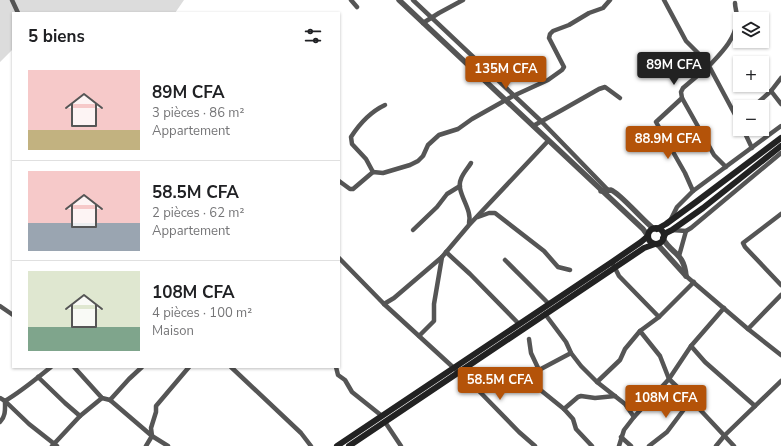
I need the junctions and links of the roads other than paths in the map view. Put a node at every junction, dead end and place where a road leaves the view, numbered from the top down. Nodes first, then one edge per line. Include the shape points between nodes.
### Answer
1 (12, 0) edge
2 (351, 0) edge
3 (399, 0) edge
4 (413, 0) edge
5 (463, 0) edge
6 (610, 0) edge
7 (664, 0) edge
8 (735, 2) dead end
9 (357, 7) dead end
10 (18, 12) edge
11 (432, 17) junction
12 (423, 23) junction
13 (709, 66) junction
14 (781, 78) edge
15 (771, 91) junction
16 (513, 96) junction
17 (620, 98) dead end
18 (682, 98) junction
19 (761, 100) edge
20 (505, 101) junction
21 (781, 104) edge
22 (385, 105) dead end
23 (733, 110) edge
24 (541, 121) junction
25 (533, 126) junction
26 (781, 126) edge
27 (746, 136) edge
28 (781, 138) edge
29 (548, 141) junction
30 (781, 146) edge
31 (752, 148) junction
32 (781, 153) edge
33 (471, 162) dead end
34 (726, 167) junction
35 (373, 172) junction
36 (340, 182) edge
37 (460, 186) junction
38 (608, 190) junction
39 (601, 191) junction
40 (693, 191) junction
41 (696, 202) junction
42 (703, 208) junction
43 (781, 214) edge
44 (476, 218) junction
45 (670, 222) junction
46 (469, 225) junction
47 (656, 229) junction
48 (413, 230) dead end
49 (672, 230) junction
50 (686, 231) junction
51 (648, 236) junction
52 (663, 239) junction
53 (655, 244) junction
54 (446, 252) junction
55 (679, 256) junction
56 (442, 257) junction
57 (340, 259) edge
58 (505, 260) dead end
59 (613, 265) junction
60 (570, 270) dead end
61 (686, 276) junction
62 (694, 282) junction
63 (781, 285) edge
64 (781, 295) edge
65 (384, 304) junction
66 (549, 304) junction
67 (0, 306) edge
68 (724, 308) junction
69 (12, 314) edge
70 (545, 314) junction
71 (659, 317) junction
72 (519, 324) junction
73 (748, 329) junction
74 (640, 332) junction
75 (419, 336) junction
76 (529, 339) dead end
77 (691, 346) junction
78 (571, 352) junction
79 (781, 354) edge
80 (50, 368) edge
81 (75, 368) edge
82 (141, 368) edge
83 (188, 368) edge
84 (232, 368) edge
85 (336, 368) edge
86 (456, 370) junction
87 (539, 370) junction
88 (38, 376) junction
89 (669, 379) junction
90 (781, 381) edge
91 (597, 382) junction
92 (538, 388) junction
93 (479, 391) junction
94 (615, 396) junction
95 (0, 398) edge
96 (102, 398) junction
97 (110, 400) junction
98 (691, 400) junction
99 (5, 401) junction
100 (755, 406) junction
101 (564, 410) junction
102 (80, 416) junction
103 (634, 417) junction
104 (383, 419) junction
105 (0, 422) edge
106 (725, 435) junction
107 (152, 436) junction
108 (621, 436) junction
109 (55, 445) edge
110 (652, 445) edge
111 (146, 446) edge
112 (168, 446) edge
113 (311, 446) edge
114 (337, 446) edge
115 (349, 446) edge
116 (401, 446) edge
117 (535, 446) edge
118 (592, 446) edge
119 (619, 446) edge
120 (631, 446) edge
121 (716, 446) edge
122 (734, 446) edge

1 - 10 street
2 - 9 street
3 - 12 street
4 - 11 street
5 - 11 street
6 - 16 street via 603,8 553,31 549,38 564,67 548,80
7 - 13 street via 686,41
8 - 13 street via 737,21 734,34
11 - 12 street
11 - 16 street
12 - 20 street
13 - 18 street via 683,88
13 - 23 street
14 - 15 street
15 - 19 street
15 - 21 street
16 - 20 street
16 - 24 street
17 - 24 street via 605,87 598,89
18 - 34 street via 714,155
18 - 40 street via 656,122
20 - 25 street
20 - 35 street via 472,118 458,129 439,135 428,145 418,161 383,173
22 - 35 street via 374,110 351,137 352,144 366,159
24 - 25 street
24 - 38 street
25 - 29 street
26 - 31 street
27 - 31 street
28 - 41 main road
29 - 39 street
29 - 44 street
30 - 42 main road
31 - 34 street
32 - 50 street
33 - 37 street via 460,180
34 - 40 street
35 - 36 street via 353,189
37 - 46 street via 470,215
37 - 48 street via 447,194
38 - 39 street
38 - 47 street via 615,193
39 - 51 street
40 - 45 street via 677,207
41 - 42 main road
41 - 45 main road
42 - 49 main road
43 - 63 street via 743,243
44 - 46 street
44 - 60 street via 494,213 544,251 558,267
45 - 47 main road
46 - 54 street
47 - 51 main road via 650,231
47 - 52 main road via 662,231
49 - 50 street
49 - 52 main road via 666,233
50 - 55 street
51 - 53 main road via 649,241
51 - 59 main road
52 - 53 main road
52 - 55 street
53 - 59 main road
53 - 61 street
54 - 56 street
54 - 72 street
55 - 61 street via 685,265
56 - 65 street
56 - 75 street via 434,304 434,321
57 - 65 street
58 - 66 street
59 - 66 main road
59 - 70 main road
59 - 71 street via 619,276
61 - 62 street
62 - 68 street
62 - 71 street
64 - 73 street
65 - 75 street
66 - 72 main road
67 - 69 street
68 - 73 street
68 - 77 street
70 - 78 street
70 - 86 main road
71 - 74 street
72 - 86 main road
73 - 79 street
74 - 89 street via 660,356
74 - 91 street via 625,349 620,360
75 - 86 street
76 - 87 street via 531,353
77 - 89 street
77 - 100 street via 705,362
78 - 87 street
78 - 91 street
80 - 88 street
81 - 96 street
82 - 97 street
83 - 107 street via 156,406 151,428
84 - 113 street via 301,433
85 - 104 street via 338,375 345,380 352,392
86 - 93 street
86 - 104 main road
87 - 92 street
88 - 99 street via 22,391
88 - 102 street
89 - 98 street
89 - 103 street
90 - 100 street
91 - 94 street
92 - 93 street
92 - 101 street
93 - 117 street
94 - 101 street via 581,396
94 - 103 street via 625,404
95 - 99 street
96 - 97 street
96 - 102 street
97 - 107 street
98 - 106 street
98 - 110 street via 667,432
99 - 105 street via 5,413
99 - 109 street
100 - 106 street
101 - 118 street via 573,419 576,429
102 - 109 street
103 - 108 street
104 - 114 main road
104 - 115 main road
104 - 116 street
106 - 121 street
106 - 122 street
107 - 111 street
107 - 112 street
108 - 119 street
108 - 120 street

